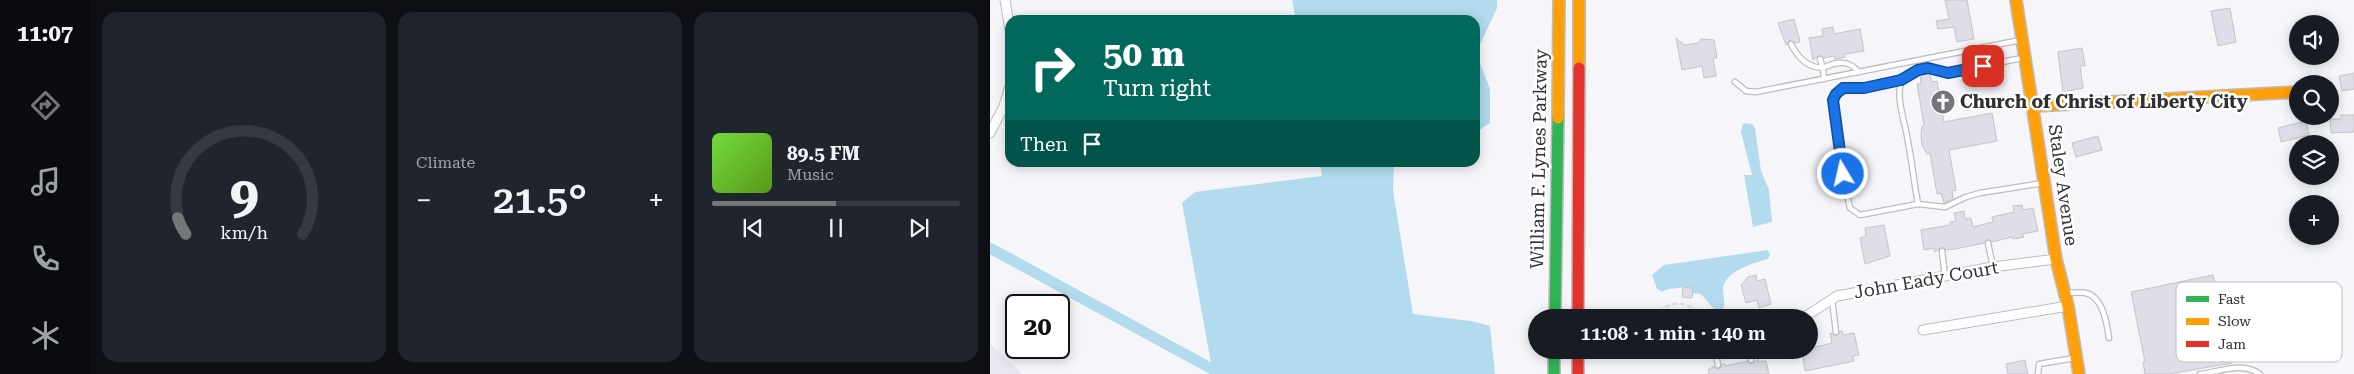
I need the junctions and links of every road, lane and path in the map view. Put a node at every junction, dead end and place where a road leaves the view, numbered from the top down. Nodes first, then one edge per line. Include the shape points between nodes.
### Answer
1 (1005, 0) edge
2 (1559, 0) edge
3 (1579, 0) edge
4 (2016, 0) edge
5 (1007, 15) edge
6 (2022, 39) junction
7 (1791, 44) dead end
8 (2025, 58) junction
9 (1820, 59) dead end
10 (1822, 68) junction
11 (1859, 72) junction
12 (1824, 79) junction
13 (1901, 80) junction
14 (1735, 82) dead end
15 (2289, 92) edge
16 (1005, 103) edge
17 (2034, 106) junction
18 (990, 133) edge
19 (2045, 183) junction
20 (1918, 204) junction
21 (1988, 242) dead end
22 (1942, 250) dead end
23 (2056, 259) junction
24 (1993, 267) junction
25 (1946, 277) junction
26 (2064, 293) junction
27 (1832, 299) junction
28 (2068, 306) junction
29 (1555, 309) edge
30 (1578, 309) edge
31 (1663, 309) edge
32 (1696, 309) edge
33 (1816, 309) edge
34 (1923, 330) dead end
35 (1836, 332) dead end
36 (2108, 338) dead end
37 (2076, 358) junction
38 (1554, 359) edge
39 (1578, 359) edge
40 (1717, 359) edge
41 (1718, 365) dead end
42 (1554, 374) edge
43 (1578, 374) edge
44 (2038, 374) edge
45 (2079, 374) edge
46 (2200, 374) edge
47 (2260, 374) edge

1 - 5 street
2 - 29 main road, William F. Lynes Parkway
3 - 30 main road
4 - 6 main road, Staley Avenue
6 - 8 main road, Staley Avenue
6 - 11 lane
7 - 10 lane via 1797,55 1812,68
8 - 13 lane via 1948,73 1928,68
8 - 17 main road, Staley Avenue
9 - 10 lane
10 - 11 lane via 1834,63 1847,63
10 - 12 lane
11 - 12 lane
12 - 14 lane via 1756,92 1746,91
13 - 20 lane via 1901,110
13 - 20 lane via 1864,88 1843,88 1833,100 1835,123 1850,208 1860,215
15 - 17 main road
16 - 18 street
17 - 19 main road, Staley Avenue
19 - 20 lane via 1973,195 1945,208
19 - 23 main road, Staley Avenue
21 - 24 lane
22 - 25 lane
23 - 24 street, John Eady Court
23 - 26 main road, Staley Avenue
24 - 25 street, John Eady Court
25 - 27 street, John Eady Court
26 - 28 main road, Staley Avenue
26 - 36 lane via 2087,293 2095,298 2101,307
27 - 33 street, John Eady Court
27 - 35 lane
28 - 34 street
28 - 37 main road, Staley Avenue
31 - 32 path via 1675,303 1688,304
37 - 44 lane via 2040,364
37 - 45 main road, Staley Avenue
38 - 42 main road
39 - 43 main road
40 - 41 lane
46 - 47 lane via 2241,366

